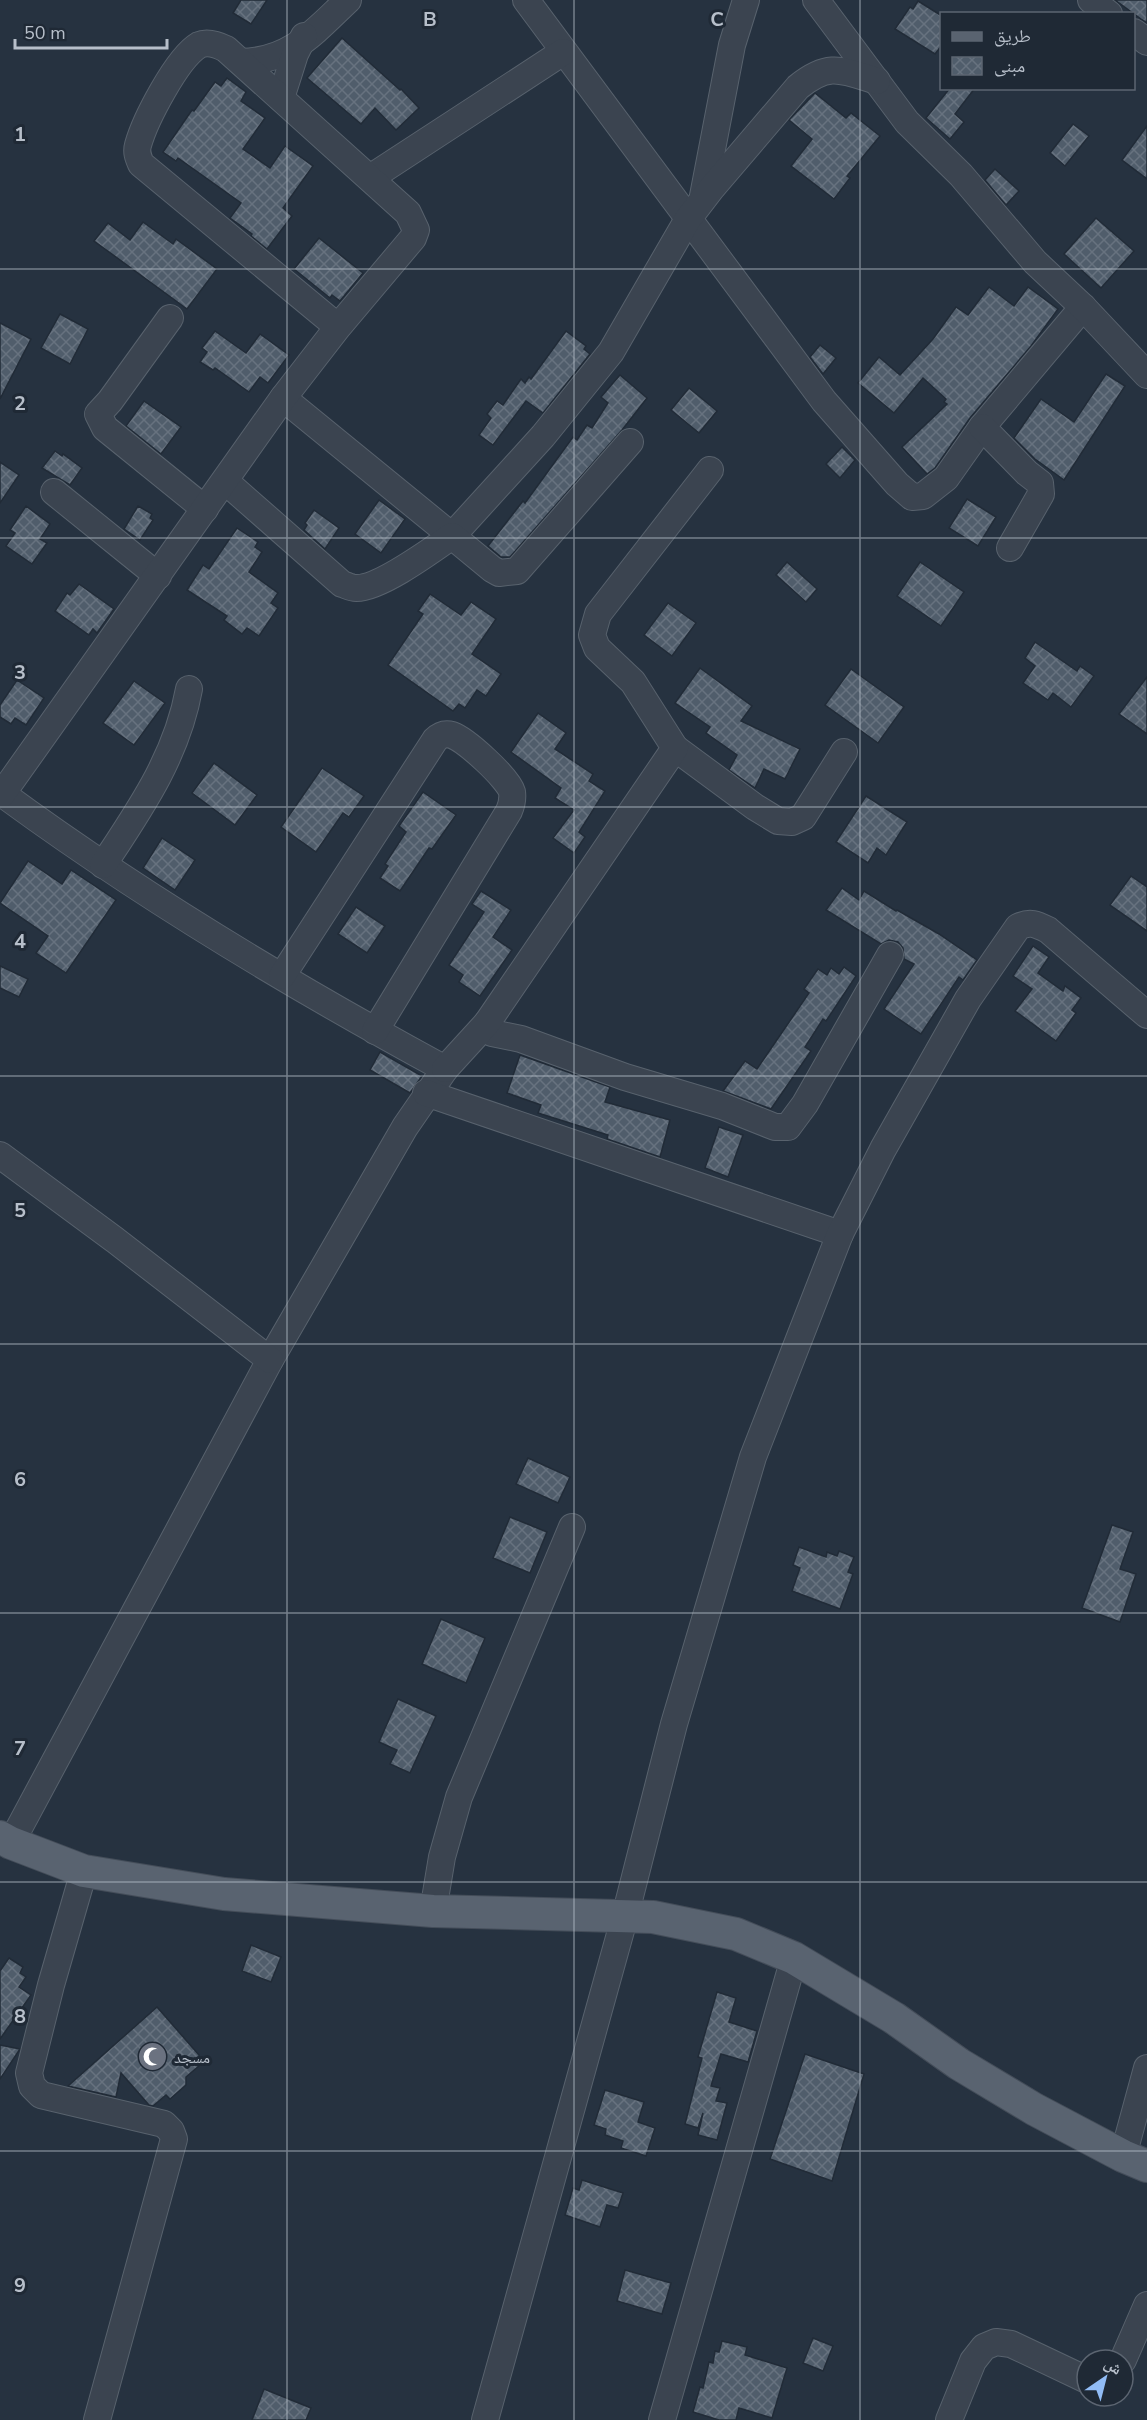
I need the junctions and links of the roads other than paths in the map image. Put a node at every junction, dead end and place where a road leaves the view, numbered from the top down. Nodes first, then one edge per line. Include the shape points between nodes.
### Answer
1 (325, 0) edge
2 (348, 0) edge
3 (526, 0) edge
4 (746, 0) edge
5 (816, 0) edge
6 (1090, 0) edge
7 (1106, 12) edge
8 (1135, 33) edge
9 (1147, 42) edge
10 (299, 46) junction
11 (563, 52) junction
12 (241, 62) junction
13 (877, 81) junction
14 (281, 98) junction
15 (370, 178) junction
16 (695, 209) junction
17 (1083, 307) junction
18 (170, 318) dead end
19 (338, 327) junction
20 (1147, 375) edge
21 (283, 398) junction
22 (982, 427) junction
23 (630, 442) dead end
24 (710, 470) dead end
25 (225, 481) junction
26 (54, 492) dead end
27 (205, 509) junction
28 (452, 536) junction
29 (1010, 548) dead end
30 (158, 576) junction
31 (189, 689) dead end
32 (675, 748) junction
33 (844, 752) dead end
34 (1, 793) edge
35 (103, 865) junction
36 (890, 955) dead end
37 (282, 976) junction
38 (1147, 1015) edge
39 (487, 1023) junction
40 (375, 1031) junction
41 (445, 1069) junction
42 (426, 1093) junction
43 (0, 1155) edge
44 (840, 1234) junction
45 (270, 1360) junction
46 (572, 1527) dead end
47 (6, 1840) edge
48 (84, 1870) junction
49 (433, 1911) junction
50 (625, 1916) junction
51 (794, 1958) junction
52 (1147, 2068) edge
53 (1135, 2161) edge
54 (1147, 2305) edge
55 (1128, 2348) edge
56 (1075, 2374) edge
57 (97, 2420) edge
58 (485, 2420) edge
59 (662, 2420) edge
60 (949, 2420) edge

1 - 10 street
2 - 10 street
3 - 11 street
4 - 16 street
5 - 13 street
6 - 7 street
8 - 9 street
10 - 12 street via 255,62
10 - 14 street
11 - 15 street
11 - 16 street
12 - 14 street
12 - 19 street via 214,43 201,44 190,52 159,98 137,155 148,171
13 - 16 street via 848,72 830,70 815,74 798,87
13 - 17 street via 907,122 961,175 1035,262
14 - 15 street
15 - 19 street via 408,213 416,230
16 - 22 street via 824,401 912,497 923,495 946,478
16 - 28 street via 611,352 543,436
17 - 20 street
17 - 22 street
18 - 27 street via 98,414 105,428
19 - 21 street
21 - 25 street
21 - 28 street
22 - 29 street via 1040,483 1041,494
23 - 28 street via 516,571 499,573
24 - 32 street via 598,614 592,635 597,648 633,682
25 - 27 street
25 - 28 street via 342,584 357,588 411,565
26 - 30 street
27 - 30 street
30 - 34 street
31 - 35 street via 184,717 156,783
32 - 33 street via 755,807 778,821 792,822 803,817
32 - 39 street
34 - 35 street
35 - 37 street
36 - 39 street via 788,1127 775,1127 722,1106 492,1033
37 - 40 street
37 - 40 street via 435,740 449,734 459,739 505,779 513,801
38 - 44 street via 1048,930 1034,923 1018,927 968,999
39 - 41 street
40 - 41 street
41 - 42 street
42 - 44 street
42 - 45 street
43 - 45 street
44 - 50 street via 753,1457 674,1724
45 - 47 street
46 - 49 street via 459,1797 442,1857
47 - 48 main road
48 - 49 main road via 224,1894
48 - 57 street via 34,2051 29,2073 32,2086 41,2095 164,2124 174,2139
49 - 50 main road
50 - 51 main road via 653,1917 736,1934
50 - 58 street
51 - 53 main road via 1034,2109
51 - 59 street
52 - 53 street
54 - 55 street
56 - 60 street via 1011,2344 996,2342 984,2347 972,2361

